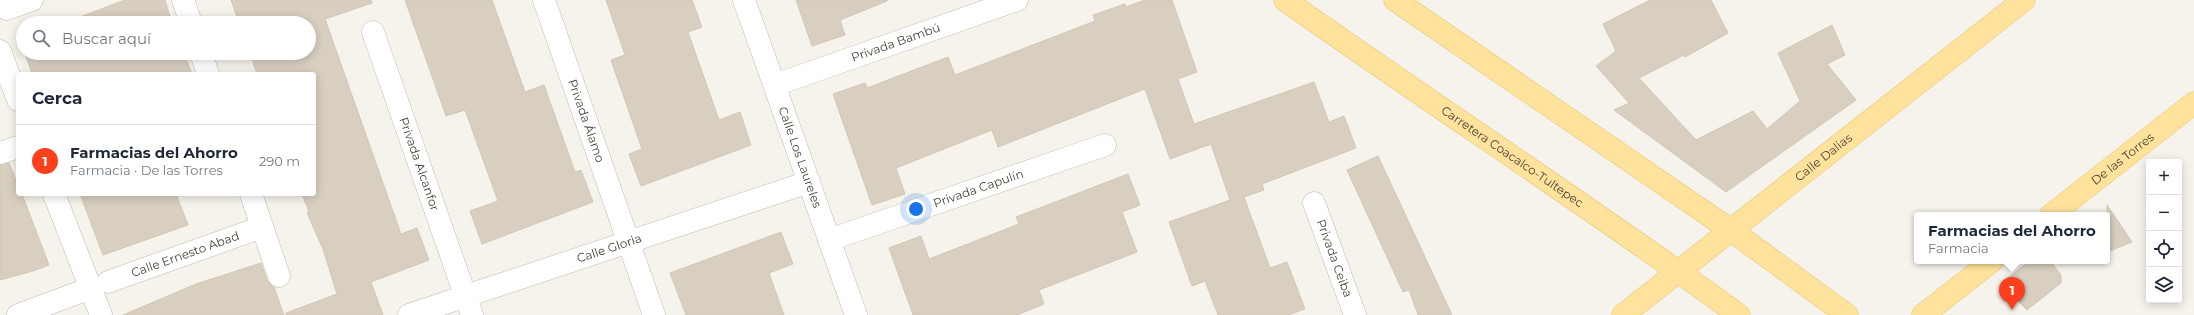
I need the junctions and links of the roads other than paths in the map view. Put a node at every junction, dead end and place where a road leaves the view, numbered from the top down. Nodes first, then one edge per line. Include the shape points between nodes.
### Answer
1 (32, 0) edge
2 (183, 0) edge
3 (544, 0) edge
4 (744, 0) edge
5 (1017, 0) edge
6 (1285, 0) edge
7 (1395, 0) edge
8 (2024, 0) edge
9 (7, 9) dead end
10 (189, 16) edge
11 (373, 32) dead end
12 (0, 51) edge
13 (203, 60) edge
14 (207, 72) edge
15 (775, 85) junction
16 (16, 95) edge
17 (2194, 104) edge
18 (1105, 144) dead end
19 (16, 148) edge
20 (0, 153) edge
21 (809, 182) junction
22 (55, 196) edge
23 (251, 196) edge
24 (1314, 203) dead end
25 (2055, 212) edge
26 (262, 227) junction
27 (1732, 231) junction
28 (830, 240) junction
29 (628, 242) junction
30 (1988, 264) edge
31 (1680, 272) junction
32 (279, 276) dead end
33 (100, 285) junction
34 (469, 306) edge
35 (18, 315) edge
36 (101, 315) edge
37 (409, 315) edge
38 (654, 315) edge
39 (856, 315) edge
40 (1355, 315) edge
41 (1623, 315) edge
42 (1739, 315) edge
43 (1847, 315) edge
44 (1923, 315) edge

1 - 9 street
2 - 10 street
3 - 29 street, Privada Álamo
4 - 15 street, Calle Los Laureles
5 - 15 street, Privada Bambú
6 - 31 main road, Carretera Coacalco-Tultepec via 1419,95
7 - 27 main road
8 - 27 main road, Calle Dalias
11 - 34 street, Privada Alcanfor
12 - 16 street
13 - 14 street
15 - 21 street, Calle Los Laureles
17 - 25 main road, De las Torres
18 - 28 street, Privada Capulín
19 - 20 street
21 - 28 street, Calle Los Laureles
21 - 29 street, Calle Gloria
22 - 33 street
23 - 26 street
24 - 40 street, Privada Ceiba
26 - 32 street
26 - 33 street, Calle Ernesto Abad
27 - 31 main road, Calle Dalias
27 - 43 main road
28 - 39 street, Calle Los Laureles
29 - 34 street, Calle Gloria
29 - 38 street, Privada Álamo
30 - 44 main road
31 - 41 main road, Calle Dalias
31 - 42 main road, Carretera Coacalco-Tultepec
33 - 35 street, Calle Ernesto Abad
33 - 36 street
34 - 37 street, Calle Gloria

